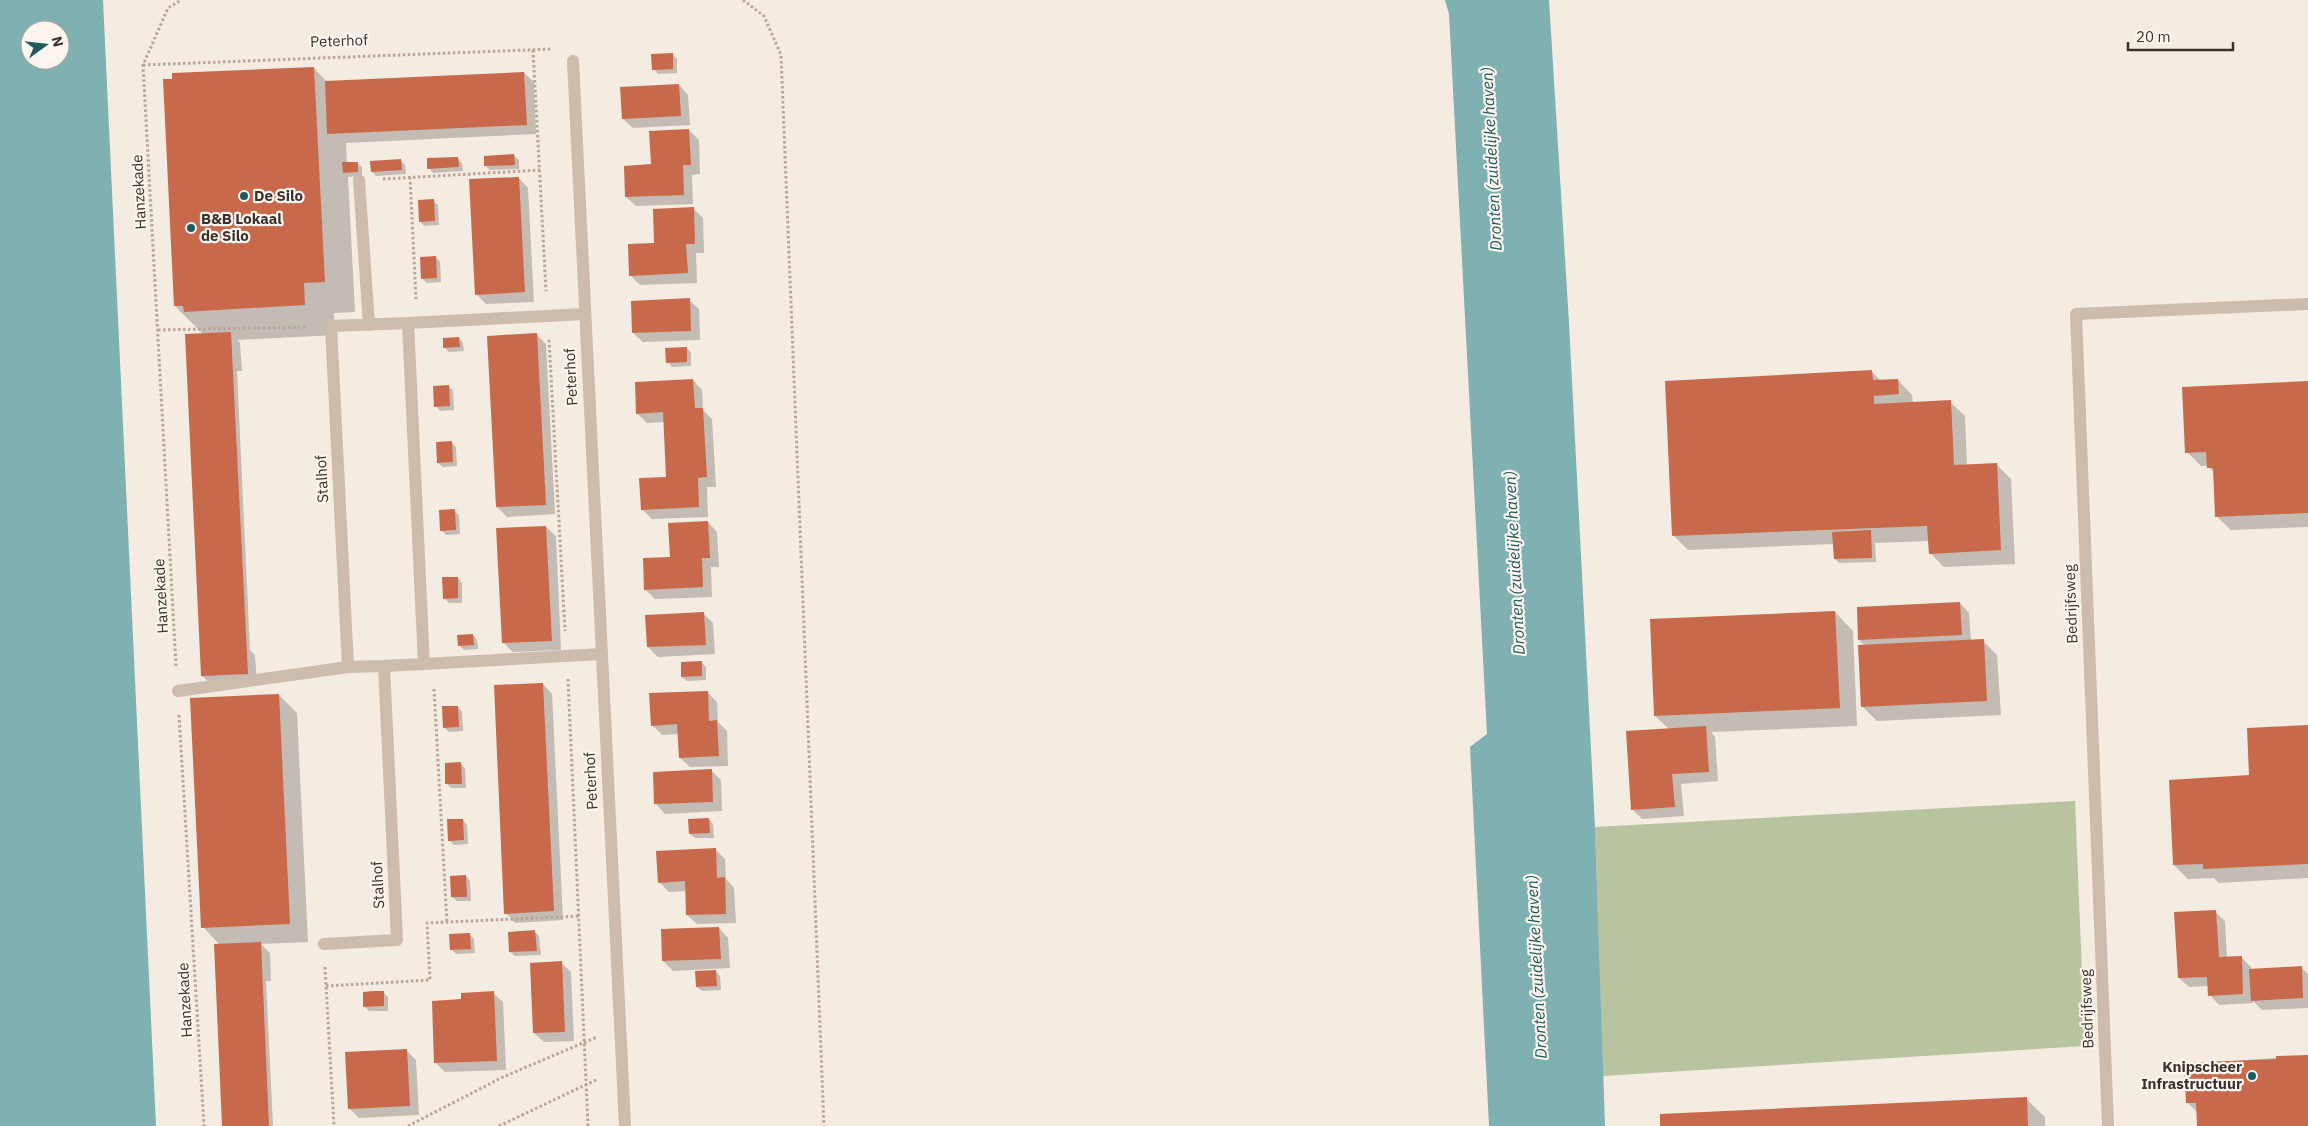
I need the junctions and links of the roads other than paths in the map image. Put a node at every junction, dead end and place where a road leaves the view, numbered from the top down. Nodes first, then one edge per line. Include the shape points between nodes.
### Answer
1 (574, 61) road end
2 (359, 180) road end
3 (2308, 304) edge
4 (584, 314) junction
5 (412, 322) junction
6 (369, 325) junction
7 (601, 654) junction
8 (428, 663) junction
9 (384, 666) junction
10 (348, 667) junction
11 (178, 691) road end
12 (324, 944) road end
13 (625, 1126) edge
14 (2108, 1126) edge

1 - 4 street, Peterhof
2 - 6 street
3 - 14 street, Bedrijfsweg via 2076,314
4 - 5 street
4 - 7 street, Peterhof
5 - 6 street
5 - 8 street
6 - 10 street, Stalhof via 331,326
7 - 8 street
7 - 13 street, Peterhof
8 - 9 street
9 - 10 street
9 - 12 street, Stalhof via 397,940
10 - 11 street

